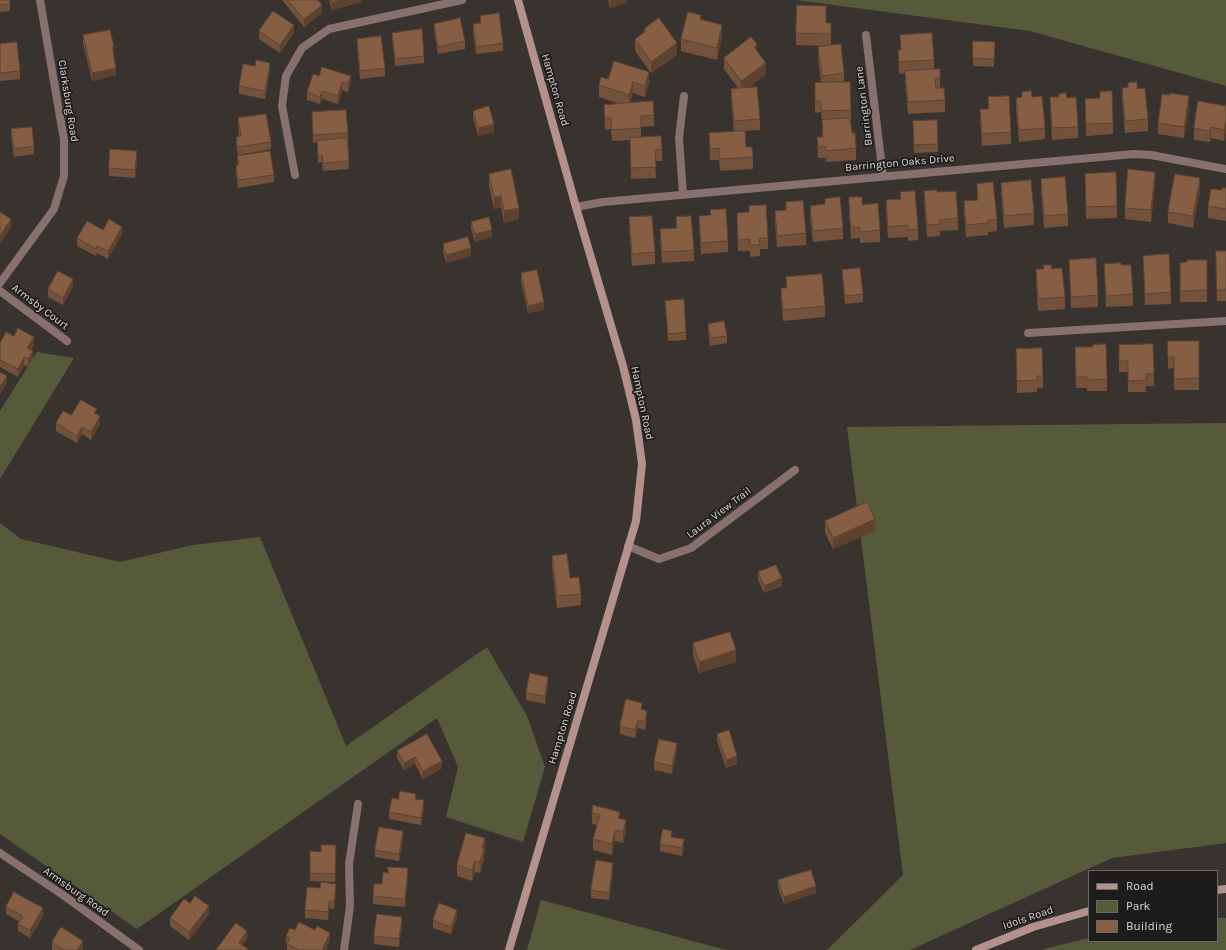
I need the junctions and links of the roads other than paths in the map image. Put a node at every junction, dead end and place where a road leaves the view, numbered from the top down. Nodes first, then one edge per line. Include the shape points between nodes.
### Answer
1 (40, 0) edge
2 (462, 0) edge
3 (518, 0) edge
4 (866, 35) dead end
5 (684, 96) dead end
6 (1226, 169) edge
7 (295, 176) dead end
8 (883, 176) junction
9 (683, 194) junction
10 (576, 206) junction
11 (0, 283) edge
12 (0, 291) edge
13 (1226, 321) edge
14 (1028, 333) dead end
15 (67, 341) dead end
16 (795, 470) dead end
17 (628, 546) junction
18 (358, 804) dead end
19 (0, 853) edge
20 (1088, 911) edge
21 (140, 950) edge
22 (344, 950) edge
23 (509, 950) edge
24 (976, 950) edge

1 - 11 street, Clarksburg Road via 64,140 64,176 54,209
2 - 7 street via 329,29 302,48 286,76 282,106
3 - 10 main road, Hampton Road
4 - 8 street, Barrington Lane
5 - 9 street via 679,138
6 - 8 street, Barrington Oaks Drive via 1134,154
8 - 9 street, Barrington Oaks Drive
9 - 10 street, Barrington Oaks Drive
10 - 17 main road, Hampton Road via 623,366 636,420 642,464 636,521
12 - 15 street, Armsby Court
13 - 14 street
16 - 17 street, Laura View Trail via 691,548 659,559
17 - 23 main road, Hampton Road
18 - 22 street via 349,864 350,906
19 - 21 street, Armsburg Road
20 - 24 main road, Idols Road via 1033,926

